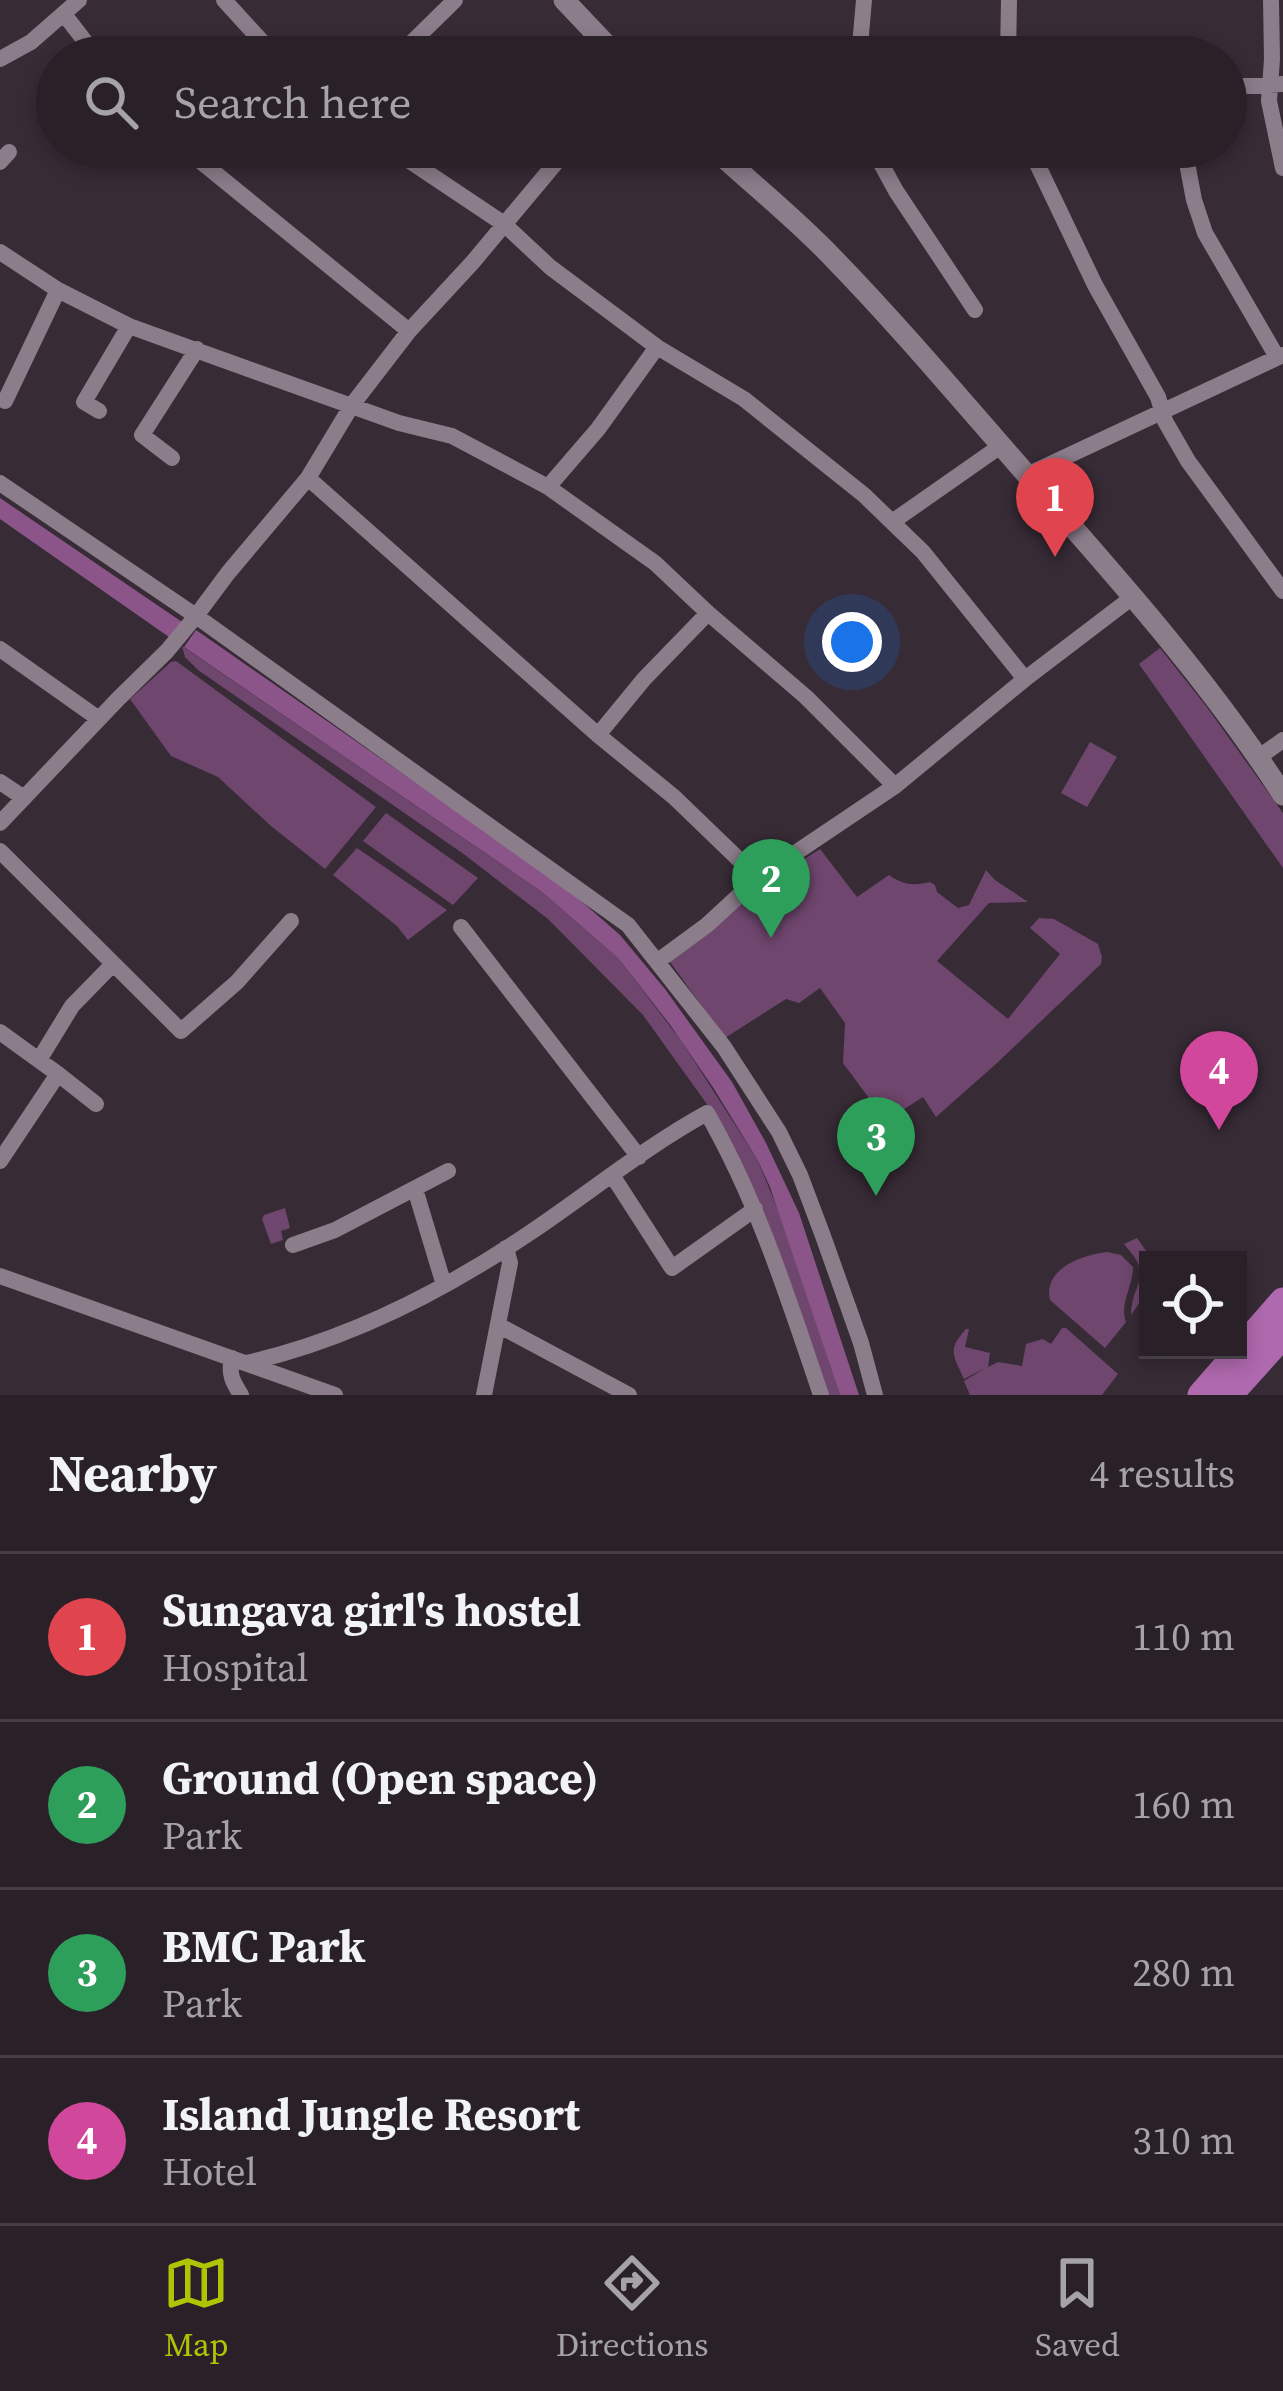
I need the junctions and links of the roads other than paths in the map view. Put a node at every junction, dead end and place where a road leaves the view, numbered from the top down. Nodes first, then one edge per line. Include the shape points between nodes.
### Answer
1 (79, 0) edge
2 (224, 0) edge
3 (455, 0) edge
4 (564, 0) edge
5 (864, 0) edge
6 (1009, 0) edge
7 (1271, 0) edge
8 (64, 14) junction
9 (38, 36) edge
10 (81, 36) edge
11 (257, 36) edge
12 (418, 36) edge
13 (597, 36) edge
14 (861, 36) edge
15 (1008, 36) edge
16 (36, 38) edge
17 (0, 59) edge
18 (1276, 85) edge
19 (209, 168) edge
20 (420, 168) edge
21 (551, 168) edge
22 (736, 168) edge
23 (884, 168) edge
24 (1039, 168) edge
25 (1188, 168) edge
26 (1283, 168) edge
27 (504, 224) junction
28 (0, 252) edge
29 (58, 290) junction
30 (975, 310) dead end
31 (129, 326) junction
32 (409, 331) junction
33 (658, 347) junction
34 (196, 350) junction
35 (1280, 356) edge
36 (5, 401) dead end
37 (352, 405) junction
38 (99, 411) dead end
39 (1162, 413) junction
40 (1002, 446) junction
41 (172, 458) dead end
42 (1027, 475) junction
43 (308, 478) junction
44 (0, 483) edge
45 (548, 487) junction
46 (892, 522) junction
47 (1281, 582) edge
48 (1134, 596) junction
49 (708, 613) junction
50 (195, 619) junction
51 (0, 649) edge
52 (1025, 679) junction
53 (99, 719) junction
54 (598, 735) junction
55 (1283, 740) edge
56 (1259, 757) junction
57 (0, 782) edge
58 (895, 785) junction
59 (1283, 795) edge
60 (24, 798) junction
61 (0, 823) edge
62 (0, 851) edge
63 (758, 878) junction
64 (291, 921) dead end
65 (461, 927) dead end
66 (658, 961) junction
67 (113, 964) junction
68 (0, 1032) edge
69 (39, 1060) junction
70 (58, 1074) junction
71 (96, 1104) dead end
72 (638, 1157) junction
73 (0, 1161) edge
74 (448, 1171) dead end
75 (612, 1175) junction
76 (415, 1189) junction
77 (755, 1209) junction
78 (293, 1245) dead end
79 (506, 1248) junction
80 (1, 1281) edge
81 (444, 1285) junction
82 (1283, 1301) edge
83 (498, 1325) junction
84 (1283, 1335) edge
85 (239, 1361) junction
86 (242, 1395) edge
87 (335, 1395) edge
88 (484, 1395) edge
89 (629, 1395) edge
90 (821, 1395) edge
91 (875, 1395) edge
92 (1201, 1395) edge
93 (1229, 1395) edge

1 - 8 street
2 - 11 street
3 - 12 street
4 - 13 street
5 - 14 street
6 - 15 street
7 - 18 street
8 - 9 street
8 - 10 street
16 - 17 street
18 - 26 street via 1273,128
19 - 32 street
20 - 27 street
21 - 27 street
22 - 40 street via 885,312
23 - 30 street
24 - 39 street
25 - 35 street via 1205,232
27 - 32 street
27 - 33 street
28 - 29 street
29 - 31 street
29 - 36 street
31 - 34 street
31 - 38 street via 84,402
32 - 37 street
33 - 45 street
33 - 46 street via 744,399
34 - 37 street
34 - 41 street via 142,435
35 - 39 street
37 - 43 street
37 - 45 street via 452,436
39 - 42 street
39 - 47 street via 1188,461
40 - 42 street
40 - 46 street
42 - 48 street
43 - 50 street
43 - 54 street
44 - 50 street
45 - 49 street via 655,563
46 - 52 street
48 - 52 street
48 - 56 street
49 - 54 street
49 - 58 street
50 - 53 street
50 - 66 street via 628,925
51 - 53 street
52 - 58 street
53 - 60 street
54 - 63 street
55 - 56 street
56 - 59 street
57 - 60 street
58 - 63 street
60 - 61 street
62 - 67 street
63 - 66 street
64 - 67 street via 181,1031
65 - 72 street
66 - 91 street via 779,1132 824,1236
67 - 69 street via 72,1006
68 - 69 street
69 - 70 street
70 - 71 street
70 - 73 street
72 - 75 street
72 - 77 street via 707,1113
74 - 76 street
75 - 77 street via 672,1268
75 - 79 street
76 - 78 street
76 - 81 street
77 - 90 street
79 - 81 street
79 - 83 street
80 - 85 street
81 - 85 street via 331,1340
82 - 92 highway
83 - 88 street
83 - 89 street
84 - 93 highway
85 - 86 street via 231,1378
85 - 87 street

